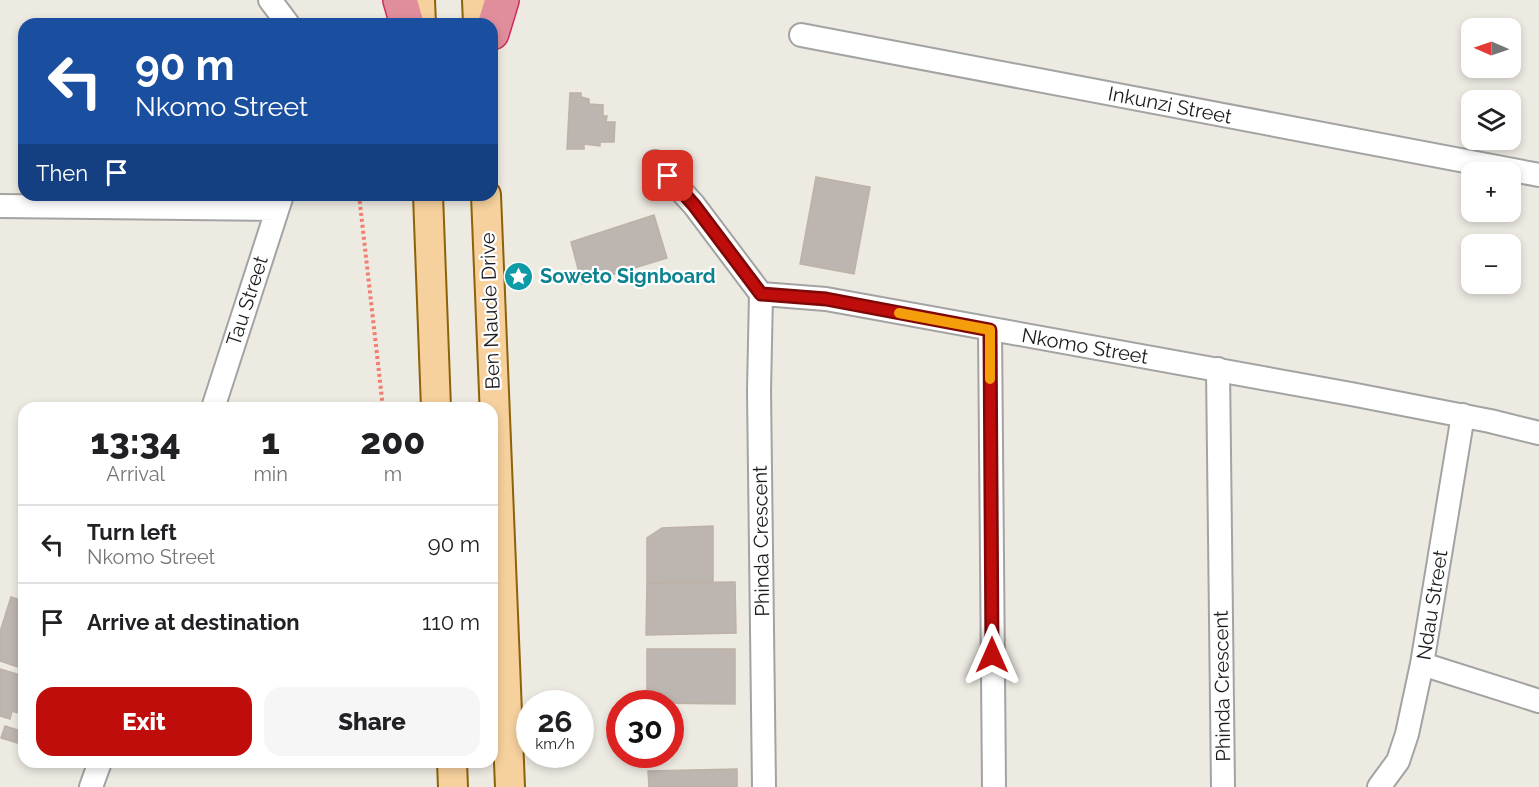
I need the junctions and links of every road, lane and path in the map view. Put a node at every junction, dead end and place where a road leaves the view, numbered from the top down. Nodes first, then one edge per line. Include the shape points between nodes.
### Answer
1 (270, 0) edge
2 (400, 0) edge
3 (420, 0) edge
4 (477, 0) edge
5 (502, 0) edge
6 (284, 18) edge
7 (405, 18) edge
8 (421, 18) edge
9 (478, 18) edge
10 (497, 18) edge
11 (801, 36) dead end
12 (655, 162) dead end
13 (1539, 175) edge
14 (359, 201) edge
15 (428, 201) edge
16 (486, 201) edge
17 (279, 202) edge
18 (0, 207) edge
19 (761, 294) junction
20 (990, 330) junction
21 (1218, 369) junction
22 (215, 402) edge
23 (382, 402) edge
24 (436, 402) edge
25 (494, 402) edge
26 (1463, 415) junction
27 (1539, 433) edge
28 (498, 491) edge
29 (1422, 664) junction
30 (1539, 701) edge
31 (97, 768) edge
32 (452, 768) edge
33 (92, 787) edge
34 (453, 787) edge
35 (510, 787) edge
36 (764, 787) edge
37 (994, 787) edge
38 (1223, 787) edge
39 (1379, 787) edge

1 - 6 street
2 - 7 highway
3 - 8 main road
4 - 9 main road
5 - 10 highway
11 - 13 street, Inkunzi Street
12 - 19 street via 694,205
14 - 23 path
15 - 24 main road
16 - 25 main road, Ben Naude Drive
17 - 18 street
17 - 22 street, Tau Street
19 - 20 street, Nkomo Street via 826,299
19 - 36 street, Phinda Crescent
20 - 21 street, Nkomo Street
20 - 37 street
21 - 26 street, Nkomo Street
21 - 38 street, Phinda Crescent
26 - 27 street, Nkomo Street
26 - 29 street, Ndau Street
28 - 35 main road, Ben Naude Drive
29 - 30 street
29 - 39 street, Ndau Street via 1398,761
31 - 33 street
32 - 34 main road

